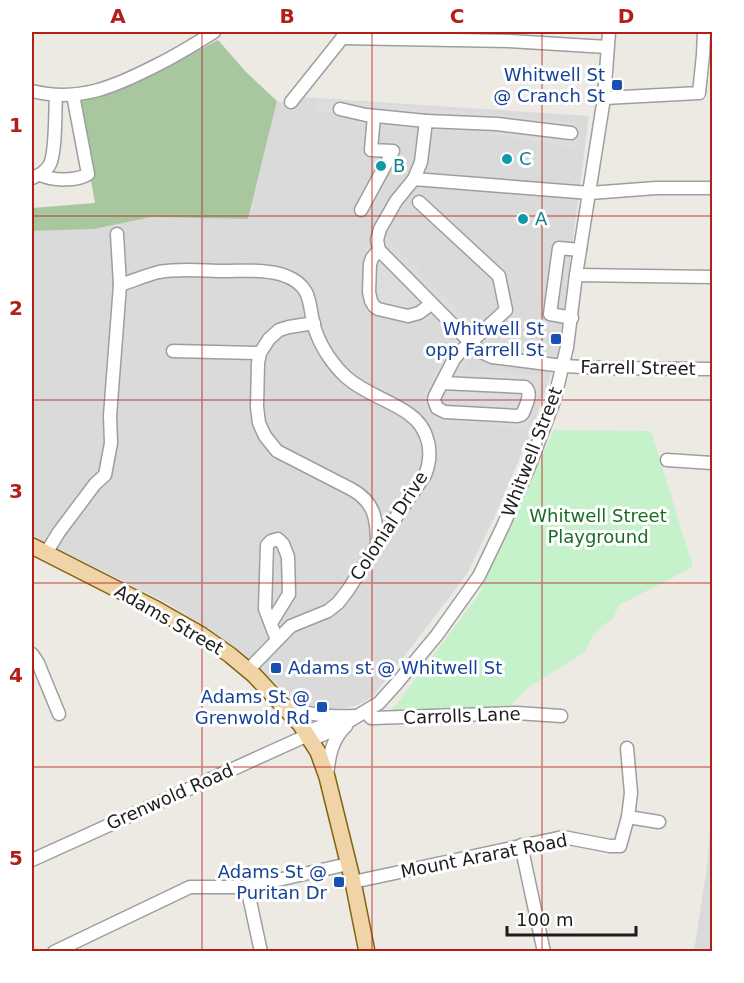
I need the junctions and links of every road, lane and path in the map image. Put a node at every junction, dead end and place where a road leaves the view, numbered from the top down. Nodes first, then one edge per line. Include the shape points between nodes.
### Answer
1 (213, 32) edge
2 (609, 32) edge
3 (704, 32) edge
4 (345, 35) edge
5 (509, 36) edge
6 (607, 48) junction
7 (699, 93) junction
8 (712, 94) edge
9 (73, 95) junction
10 (34, 96) edge
11 (56, 96) junction
12 (604, 98) junction
13 (291, 102) dead end
14 (340, 109) dead end
15 (374, 116) junction
16 (426, 121) junction
17 (571, 133) dead end
18 (36, 176) edge
19 (414, 179) junction
20 (712, 188) edge
21 (590, 193) junction
22 (419, 201) dead end
23 (361, 210) dead end
24 (117, 234) dead end
25 (379, 250) junction
26 (580, 250) junction
27 (576, 275) junction
28 (712, 277) edge
29 (120, 285) junction
30 (431, 304) junction
31 (572, 318) junction
32 (314, 323) junction
33 (470, 343) junction
34 (173, 351) dead end
35 (260, 352) junction
36 (563, 366) junction
37 (712, 369) edge
38 (442, 383) junction
39 (667, 460) dead end
40 (712, 464) edge
41 (377, 545) junction
42 (32, 546) edge
43 (46, 553) junction
44 (271, 623) junction
45 (277, 640) junction
46 (32, 654) edge
47 (248, 670) junction
48 (282, 704) junction
49 (59, 714) dead end
50 (362, 714) junction
51 (561, 716) dead end
52 (308, 735) junction
53 (627, 748) dead end
54 (327, 777) junction
55 (628, 817) junction
56 (659, 822) dead end
57 (521, 845) junction
58 (32, 860) edge
59 (348, 864) junction
60 (353, 882) junction
61 (247, 886) junction
62 (54, 951) edge
63 (261, 951) edge
64 (367, 951) edge
65 (544, 951) edge

1 - 9 street via 130,79
2 - 6 street, Whitwell Street
3 - 7 street
4 - 5 street
4 - 13 street
5 - 6 street
6 - 12 street, Whitwell Street
7 - 8 street
7 - 12 street
9 - 11 street
9 - 18 street via 88,174 52,179
10 - 11 street
11 - 18 street via 50,163
12 - 21 street, Whitwell Street
14 - 15 street
15 - 16 street
15 - 23 street via 371,150 393,151
16 - 17 street
16 - 19 street via 421,162
19 - 21 street
19 - 25 street via 380,229
20 - 21 street
21 - 26 street, Whitwell Street
22 - 33 street via 499,276 506,310
24 - 29 street
25 - 30 street, Farrell Street
25 - 30 street via 370,264 369,292 374,306 408,316
26 - 27 street, Whitwell Street
26 - 31 street via 559,248 549,314
27 - 28 street
27 - 31 street, Whitwell Street
29 - 32 street, Colonial Drive via 158,272 273,272 296,281 304,290
29 - 43 street via 111,444 105,475
30 - 33 street, Farrell Street
31 - 36 street, Whitwell Street
32 - 35 street via 279,330
32 - 41 street, Colonial Drive via 321,344 345,377 409,414 428,441 430,456 425,475
33 - 36 street, Farrell Street via 492,357
33 - 38 street
34 - 35 street
35 - 41 street via 257,407 265,436 281,454 363,496 375,517
36 - 37 street, Farrell Street
36 - 50 street, Whitwell Street via 529,467 478,576 382,701
38 - 38 street via 434,400 437,408 445,412 521,415 529,392 525,387
39 - 40 street
41 - 45 street, Colonial Drive via 338,603 291,626
42 - 43 main road, Adams Street
43 - 47 main road, Adams Street via 186,626
44 - 44 street via 289,594 288,557 278,539 267,545 265,609
44 - 45 street
45 - 47 street, Colonial Drive
46 - 49 street
47 - 48 main road, Adams Street
48 - 50 street via 331,717
48 - 52 main road, Adams Street
50 - 51 street, Carrolls Lane via 371,718 517,713
50 - 52 street, Whitwell Street via 332,721
50 - 54 street via 335,738
52 - 54 main road, Adams Street
52 - 58 street, Grenwold Road
53 - 55 street via 631,793
54 - 59 main road, Adams Street
55 - 56 street
55 - 57 street, Mount Ararat Road via 620,846 563,837
57 - 60 street, Mount Ararat Road
57 - 65 street
59 - 60 main road, Adams Street
59 - 61 street
60 - 64 main road, Adams Street
61 - 62 street via 190,887
61 - 63 street

